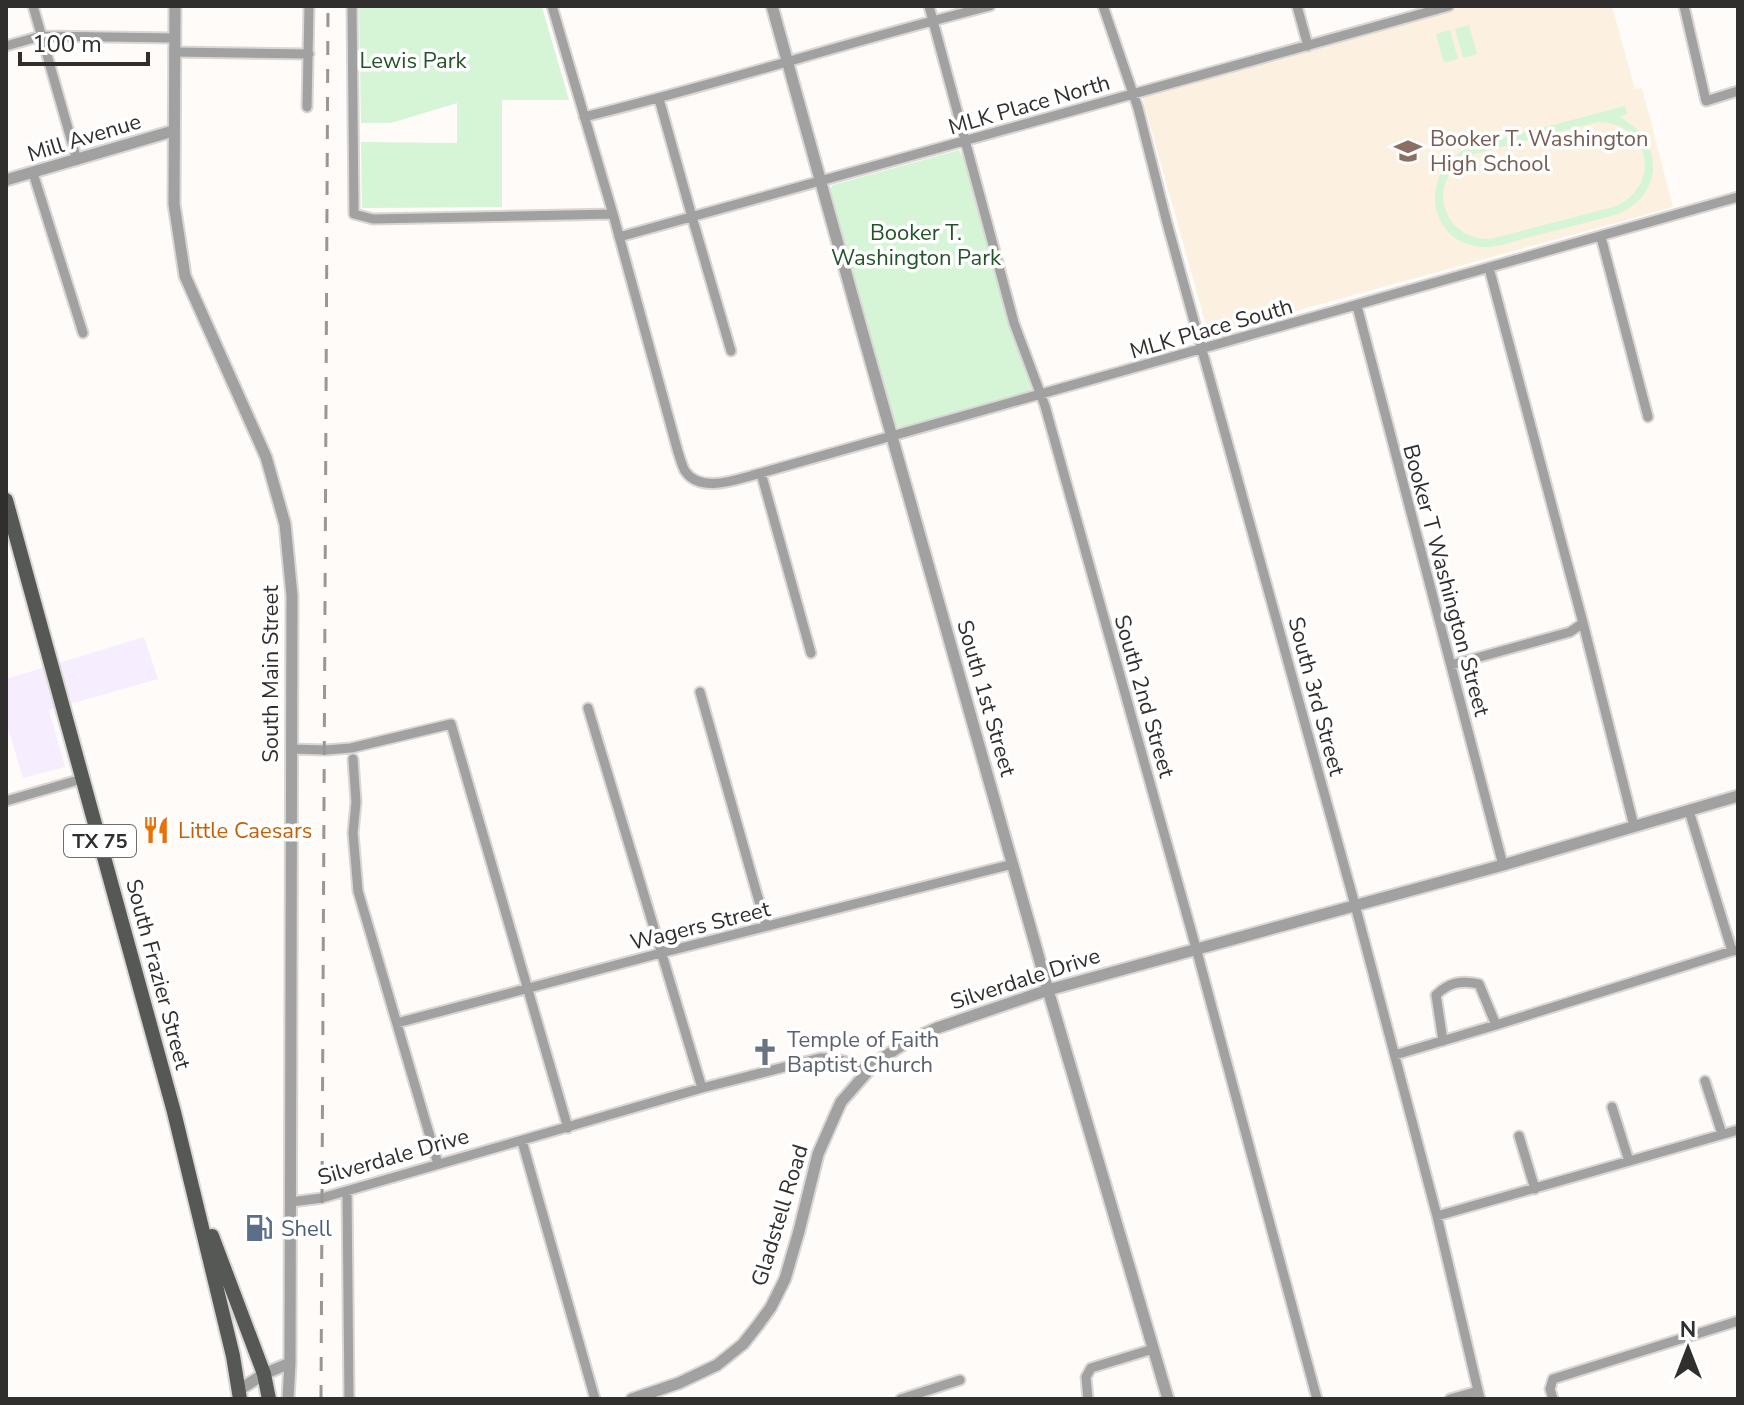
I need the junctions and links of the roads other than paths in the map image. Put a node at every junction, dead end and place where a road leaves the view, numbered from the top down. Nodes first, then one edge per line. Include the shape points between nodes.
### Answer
1 (33, 6) edge
2 (175, 6) edge
3 (309, 6) edge
4 (352, 6) edge
5 (552, 6) edge
6 (772, 6) edge
7 (929, 6) edge
8 (990, 6) edge
9 (1104, 6) edge
10 (1297, 6) edge
11 (1449, 6) edge
12 (1684, 6) edge
13 (933, 20) junction
14 (41, 36) junction
15 (174, 38) junction
16 (6, 46) edge
17 (1308, 46) junction
18 (174, 52) junction
19 (309, 54) junction
20 (789, 61) junction
21 (1738, 91) edge
22 (1133, 94) junction
23 (659, 99) junction
24 (307, 107) dead end
25 (584, 117) junction
26 (173, 131) junction
27 (966, 141) junction
28 (77, 160) junction
29 (33, 173) junction
30 (6, 180) edge
31 (820, 182) junction
32 (1738, 197) edge
33 (613, 214) junction
34 (692, 217) junction
35 (619, 237) junction
36 (1601, 237) junction
37 (1489, 268) junction
38 (1357, 306) junction
39 (83, 333) dead end
40 (1203, 349) junction
41 (731, 351) dead end
42 (1041, 394) junction
43 (1648, 417) dead end
44 (892, 436) junction
45 (761, 473) junction
46 (6, 500) edge
47 (1583, 623) junction
48 (811, 653) dead end
49 (1451, 665) junction
50 (700, 692) dead end
51 (588, 708) dead end
52 (291, 749) junction
53 (353, 759) dead end
54 (82, 779) junction
55 (1738, 796) edge
56 (6, 801) edge
57 (1689, 811) junction
58 (1634, 826) junction
59 (1013, 864) junction
60 (1503, 865) junction
61 (1355, 905) junction
62 (766, 926) junction
63 (1196, 948) junction
64 (1735, 951) edge
65 (661, 953) junction
66 (528, 989) junction
67 (1048, 990) junction
68 (397, 1023) junction
69 (1496, 1025) junction
70 (1443, 1041) junction
71 (1395, 1055) junction
72 (866, 1073) junction
73 (1705, 1081) dead end
74 (702, 1088) junction
75 (1612, 1107) dead end
76 (568, 1128) junction
77 (1738, 1130) edge
78 (1722, 1134) junction
79 (1519, 1136) dead end
80 (522, 1141) junction
81 (1629, 1161) junction
82 (438, 1164) junction
83 (191, 1183) junction
84 (1535, 1189) junction
85 (347, 1191) junction
86 (291, 1202) junction
87 (1437, 1216) junction
88 (1738, 1321) edge
89 (1153, 1349) junction
90 (290, 1363) junction
91 (264, 1374) junction
92 (960, 1380) dead end
93 (240, 1394) edge
94 (1479, 1395) edge
95 (269, 1399) edge
96 (288, 1399) edge
97 (349, 1399) edge
98 (595, 1399) edge
99 (632, 1399) edge
100 (901, 1399) edge
101 (1088, 1399) edge
102 (1168, 1399) edge
103 (1317, 1399) edge
104 (1450, 1399) edge
105 (1553, 1399) edge

1 - 14 street
2 - 15 street, South Main Street
3 - 19 street
4 - 33 street via 354,214 373,219
5 - 25 street
6 - 20 street, South 1st Street
7 - 13 street, South 2nd Street
8 - 13 street
9 - 22 street, South 3rd Street
10 - 17 street
11 - 17 street, MLK Place North
12 - 21 street via 1706,101
13 - 20 street
13 - 27 street, South 2nd Street
14 - 15 street
14 - 16 street
14 - 28 street
15 - 18 street, South Main Street
17 - 22 street, MLK Place North
18 - 19 street
18 - 26 street, South Main Street
19 - 24 street
20 - 23 street
20 - 31 street, South 1st Street
22 - 27 street, MLK Place North
22 - 40 street, South 3rd Street
23 - 25 street
23 - 34 street
25 - 33 street
26 - 28 street, Mill Avenue
26 - 52 street, South Main Street via 174,204 186,280 266,457 285,524 292,596
27 - 31 street, MLK Place North
27 - 42 street, South 2nd Street via 1014,323
28 - 29 street, Mill Avenue
29 - 30 street, Mill Avenue
29 - 39 street
31 - 34 street, MLK Place North
31 - 44 street, South 1st Street
32 - 36 street, MLK Place South
33 - 35 street
34 - 35 street, MLK Place North
34 - 41 street
35 - 45 street, MLK Place South via 685,471 704,483
36 - 37 street, MLK Place South
36 - 43 street
37 - 38 street, MLK Place South
37 - 47 street
38 - 40 street, MLK Place South
38 - 49 street, Booker T Washington Street
40 - 42 street, MLK Place South
40 - 61 street, South 3rd Street
42 - 44 street, MLK Place South
42 - 63 street, South 2nd Street
44 - 45 street, MLK Place South
44 - 59 street, South 1st Street
45 - 48 street
46 - 54 main road, South Frazier Street / TX 75
47 - 49 street via 1570,632
47 - 58 street
49 - 60 street, Booker T Washington Street
50 - 62 street
51 - 65 street
52 - 66 street via 351,748 451,724
52 - 86 street, South Main Street
53 - 68 street via 358,891
54 - 56 street
54 - 83 main road, South Frazier Street / TX 75
55 - 57 street, Silverdale Drive
57 - 58 street, Silverdale Drive
57 - 64 street
58 - 60 street, Silverdale Drive
59 - 62 street, Wagers Street
59 - 67 street, South 1st Street
60 - 61 street, Silverdale Drive
61 - 63 street, Silverdale Drive
61 - 71 street, South 3rd Street
62 - 65 street, Wagers Street
63 - 67 street, Silverdale Drive
63 - 103 street, South 2nd Street
64 - 69 street
65 - 66 street, Wagers Street
65 - 74 street
66 - 68 street, Wagers Street
66 - 76 street
67 - 72 street, Silverdale Drive via 937,1028 907,1042
67 - 89 street, South 1st Street
68 - 82 street
69 - 70 street
69 - 70 street via 1479,984 1455,982 1436,995
70 - 71 street
71 - 87 street, South 3rd Street
72 - 74 street, Silverdale Drive via 836,1057 820,1058
72 - 99 street, Gladstell Road via 841,1102 830,1125 785,1279 764,1316 743,1344 717,1365
73 - 78 street
74 - 76 street, Silverdale Drive
75 - 81 street
76 - 80 street, Silverdale Drive
77 - 78 street
78 - 81 street
79 - 84 street
80 - 82 street, Silverdale Drive
80 - 98 street
81 - 84 street
82 - 85 street, Silverdale Drive
83 - 91 main road, South Frazier Street / TX 75
83 - 93 main road, South Frazier Street / TX 75
84 - 87 street
85 - 86 street, Silverdale Drive
85 - 97 street
86 - 90 street, South Main Street
87 - 94 street, South 3rd Street
88 - 105 street via 1553,1379
89 - 101 street via 1091,1368 1086,1377
89 - 102 street, South 1st Street
90 - 91 street
90 - 96 street, South Main Street
91 - 93 street
91 - 95 main road, South Frazier Street / TX 75
92 - 100 street
94 - 104 street

